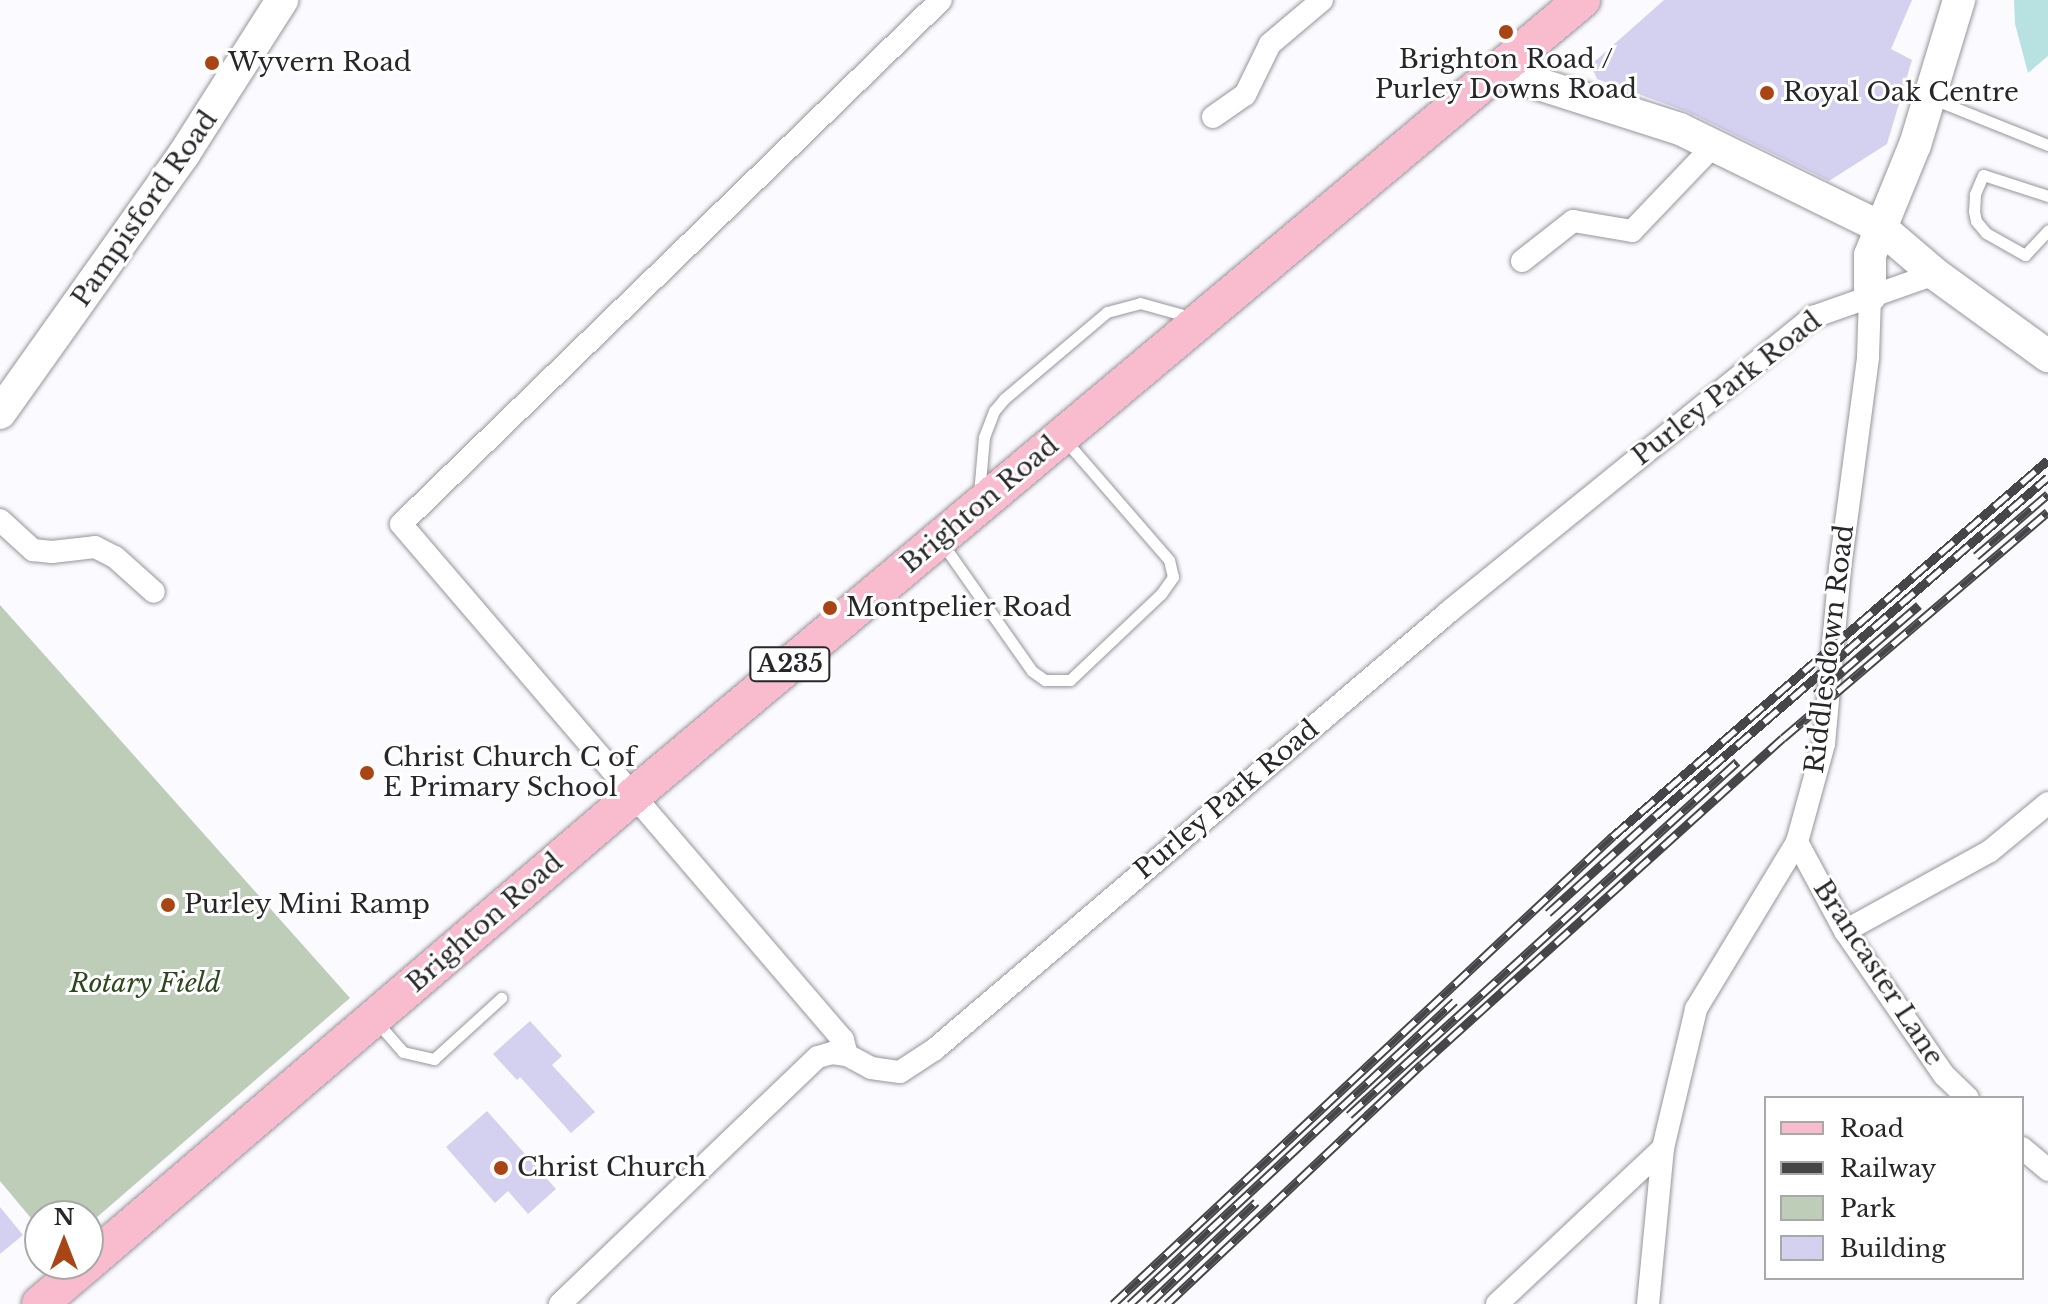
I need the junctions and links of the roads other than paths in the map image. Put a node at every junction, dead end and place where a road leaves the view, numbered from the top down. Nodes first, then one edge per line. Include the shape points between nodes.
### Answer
1 (282, 0) edge
2 (941, 0) edge
3 (1322, 0) edge
4 (1582, 0) edge
5 (1959, 0) edge
6 (1498, 71) junction
7 (1928, 97) junction
8 (1213, 117) dead end
9 (1715, 144) junction
10 (2048, 145) edge
11 (2048, 196) edge
12 (1880, 227) junction
13 (2048, 230) edge
14 (1522, 261) dead end
15 (1935, 274) junction
16 (1870, 296) junction
17 (1200, 320) junction
18 (2046, 351) edge
19 (0, 413) edge
20 (1062, 436) junction
21 (978, 507) junction
22 (0, 520) edge
23 (939, 539) junction
24 (154, 592) dead end
25 (633, 796) junction
26 (2048, 803) edge
27 (1797, 842) junction
28 (1845, 931) junction
29 (501, 998) dead end
30 (373, 1018) junction
31 (847, 1055) junction
32 (1966, 1096) edge
33 (1663, 1148) junction
34 (2024, 1150) edge
35 (2048, 1170) edge
36 (104, 1250) edge
37 (69, 1280) edge
38 (40, 1304) edge
39 (560, 1304) edge
40 (1497, 1304) edge
41 (1648, 1304) edge

1 - 19 street, Pampisford Road via 184,154
2 - 25 street via 401,524
3 - 8 street via 1270,44 1245,95
4 - 6 main road, Brighton Road / A235
5 - 7 street, Riddlesdown Road
6 - 9 street
6 - 17 main road, Brighton Road / A235
7 - 10 lane
7 - 12 street, Riddlesdown Road via 1915,145
9 - 12 street
9 - 14 street via 1632,231 1573,221
11 - 13 lane via 1983,175 1974,211 1986,233 2025,255
12 - 15 street
12 - 16 street, Riddlesdown Road via 1870,255
15 - 16 street
15 - 18 street
16 - 27 street, Riddlesdown Road via 1868,357 1824,744
16 - 31 street, Purley Park Road via 1813,317 1451,610 935,1049 900,1072 871,1068
17 - 20 main road, Brighton Road / A235
17 - 21 lane via 1140,303 1107,312 994,411 984,437
20 - 21 main road, Brighton Road / A235
20 - 23 lane via 1169,560 1173,577 1070,680 1045,680 1032,671
21 - 23 main road, Brighton Road / A235
22 - 24 street via 33,550 95,547 115,557
23 - 25 main road, Brighton Road / A235
25 - 30 main road, Brighton Road / A235
25 - 31 street via 843,1040
26 - 28 street via 1990,851
27 - 28 street, Brancaster Lane
27 - 33 street, Riddlesdown Road via 1696,1009
28 - 32 street, Brancaster Lane via 1944,1075
29 - 30 lane via 434,1059 403,1052
30 - 36 main road, Brighton Road / A235
31 - 39 street via 818,1057 802,1069
33 - 40 street
33 - 41 street, Riddlesdown Road
34 - 35 street
37 - 38 main road, Brighton Road / A235

